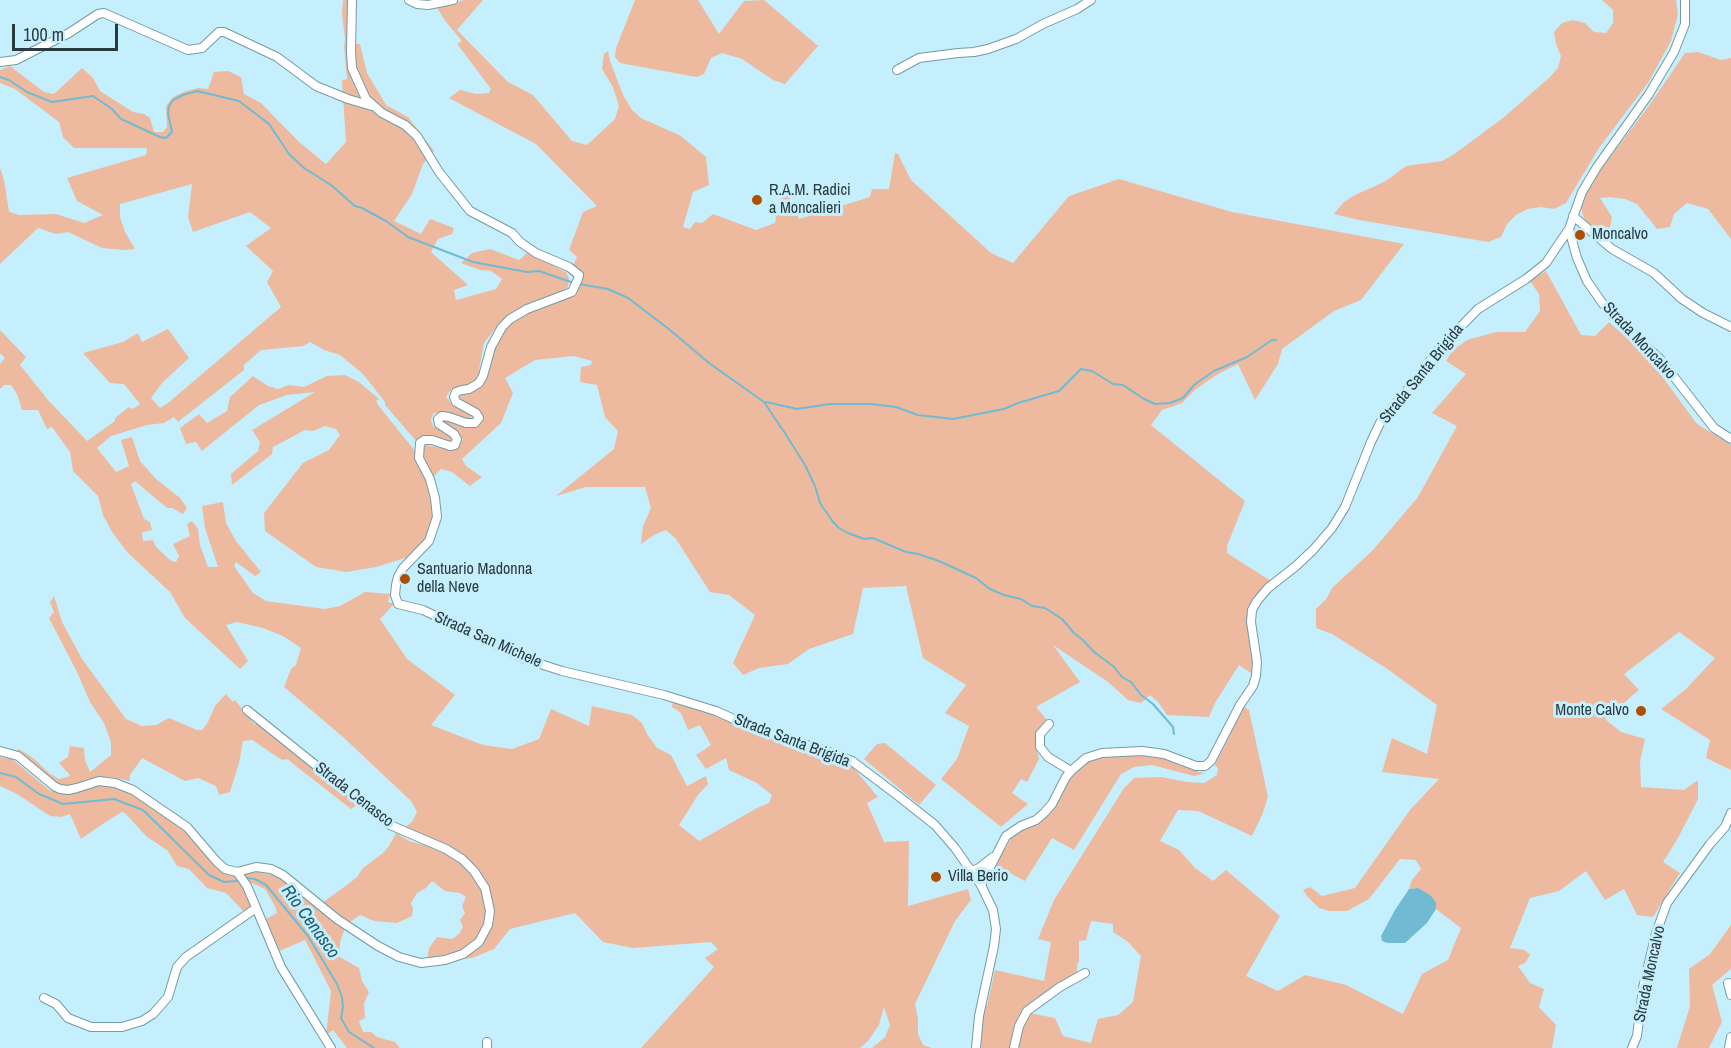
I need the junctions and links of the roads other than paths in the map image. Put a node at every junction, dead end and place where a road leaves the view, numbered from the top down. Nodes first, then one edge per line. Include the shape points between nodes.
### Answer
1 (352, 0) edge
2 (409, 0) edge
3 (453, 0) edge
4 (1091, 0) edge
5 (1685, 0) edge
6 (0, 62) edge
7 (897, 70) dead end
8 (372, 106) junction
9 (1573, 216) junction
10 (1569, 229) junction
11 (1731, 327) edge
12 (1731, 440) edge
13 (247, 710) dead end
14 (716, 711) joint
15 (1049, 724) dead end
16 (0, 751) edge
17 (1071, 771) junction
18 (1731, 813) edge
19 (999, 852) junction
20 (972, 871) junction
21 (237, 872) junction
22 (981, 885) junction
23 (256, 908) junction
24 (1085, 973) dead end
25 (1728, 982) dead end
26 (1731, 995) edge
27 (44, 998) dead end
28 (1731, 1037) edge
29 (331, 1048) edge
30 (976, 1048) edge
31 (1014, 1048) edge
32 (1632, 1048) edge
33 (1729, 1048) edge

1 - 8 street via 352,68
2 - 3 street via 428,5
4 - 7 street via 1016,39 974,52 919,58
5 - 9 street, Strada Santa Brigida via 1685,24 1674,52 1582,192
6 - 8 street via 16,60 105,13 189,50 202,48 219,32 224,33 278,57 316,86
8 - 14 street, Strada San Michele via 405,124 417,136 470,211 579,275 572,292 527,309 502,327 479,383 456,392 454,397 479,418 475,423 442,416 438,419 454,434 455,445 450,447 432,440 420,443 419,458 430,479 437,517 429,541 398,577 396,600 525,659
9 - 10 street, Strada Santa Brigida
9 - 11 street via 1612,249 1654,273 1682,299
10 - 12 street, Strada Moncalvo via 1587,281 1603,304 1660,359 1714,428
10 - 17 street, Strada Santa Brigida via 1546,263 1478,309 1436,352 1381,421 1345,507 1332,528 1257,600 1251,622 1256,676 1211,761 1196,766 1164,754 1116,751 1094,754
13 - 21 street, Strada Cenasco via 390,825 462,859 484,888 490,910 488,926 479,942 463,954 421,963 399,957 360,935 271,869 256,867
14 - 20 street, Strada Santa Brigida via 852,762 935,825
15 - 17 street via 1040,734 1040,747 1048,758
16 - 21 street via 18,756 60,789 99,781 133,790 187,827 225,869
17 - 19 street, Strada Santa Brigida via 1052,804 1036,820 1006,836
18 - 32 street, Strada Moncalvo via 1725,827 1667,903 1656,933
19 - 20 street, Strada Santa Brigida
19 - 22 street, Strada Santa Brigida
20 - 22 street, Strada Santa Brigida
21 - 23 street
22 - 30 street, Strada Santa Brigida via 993,910 996,929
23 - 27 street via 186,957 177,967 168,997 142,1021 111,1028 84,1025 68,1018 56,1004
23 - 29 street via 281,968
24 - 31 street via 1027,1011
25 - 26 street
28 - 33 street

